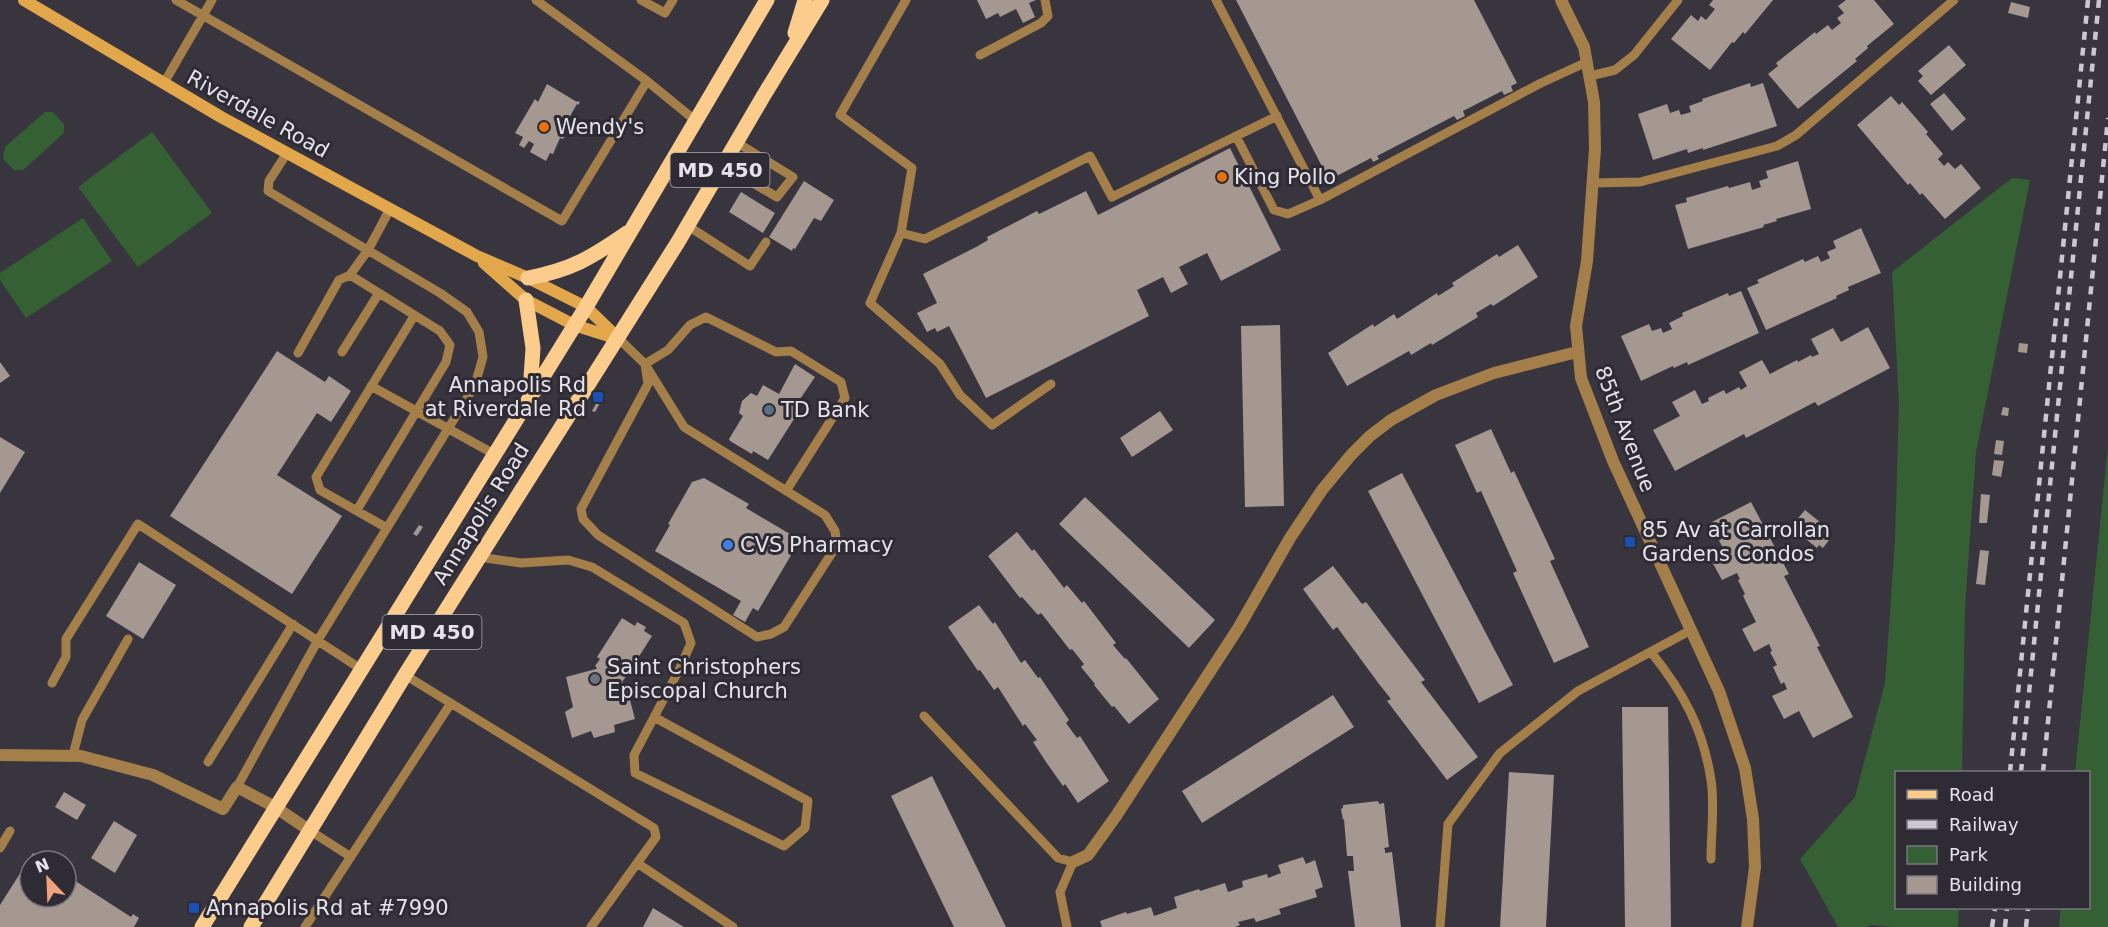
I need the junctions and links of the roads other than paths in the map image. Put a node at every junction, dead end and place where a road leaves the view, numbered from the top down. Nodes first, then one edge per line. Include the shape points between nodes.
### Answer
1 (24, 0) edge
2 (176, 0) edge
3 (212, 0) edge
4 (536, 0) edge
5 (641, 0) edge
6 (673, 0) edge
7 (767, 0) edge
8 (805, 0) edge
9 (822, 0) edge
10 (906, 0) edge
11 (1045, 0) edge
12 (1216, 0) edge
13 (1562, 0) edge
14 (1678, 0) edge
15 (1954, 0) edge
16 (203, 15) junction
17 (789, 53) junction
18 (980, 56) dead end
19 (1587, 62) junction
20 (1590, 76) junction
21 (647, 81) junction
22 (164, 83) junction
23 (1277, 116) junction
24 (696, 121) junction
25 (1236, 136) junction
26 (736, 142) junction
27 (287, 153) junction
28 (760, 157) junction
29 (1592, 183) junction
30 (1320, 200) junction
31 (390, 209) junction
32 (688, 226) junction
33 (632, 230) junction
34 (901, 233) junction
35 (766, 242) dead end
36 (368, 250) junction
37 (477, 256) junction
38 (350, 275) junction
39 (528, 278) junction
40 (379, 293) junction
41 (526, 300) junction
42 (586, 307) junction
43 (414, 316) junction
44 (574, 325) junction
45 (618, 338) junction
46 (342, 352) dead end
47 (1577, 352) junction
48 (298, 353) dead end
49 (645, 364) junction
50 (1051, 384) dead end
51 (371, 386) junction
52 (530, 397) junction
53 (417, 410) junction
54 (449, 427) junction
55 (495, 454) junction
56 (786, 491) junction
57 (357, 510) junction
58 (387, 528) junction
59 (479, 557) junction
60 (292, 624) junction
61 (1691, 630) junction
62 (128, 639) dead end
63 (318, 640) junction
64 (1651, 652) junction
65 (361, 669) junction
66 (405, 675) junction
67 (52, 683) dead end
68 (451, 703) junction
69 (924, 716) dead end
70 (654, 717) junction
71 (0, 755) edge
72 (73, 755) junction
73 (208, 762) dead end
74 (237, 787) junction
75 (275, 807) junction
76 (309, 830) junction
77 (10, 831) dead end
78 (0, 848) edge
79 (351, 857) junction
80 (1711, 859) dead end
81 (1073, 862) junction
82 (637, 863) junction
83 (202, 927) edge
84 (251, 927) edge
85 (305, 927) edge
86 (591, 927) edge
87 (733, 927) edge
88 (1067, 927) edge
89 (1440, 927) edge
90 (1747, 927) edge

1 - 22 main road, Riverdale Road
2 - 16 lane
3 - 16 lane
4 - 21 lane
5 - 6 lane via 665,13
7 - 24 main road, Annapolis Road / MD 450
8 - 17 main road
9 - 17 main road, Annapolis Road / MD 450
10 - 34 lane via 840,115 912,168
11 - 18 lane via 1048,16 1041,23
12 - 23 lane
13 - 19 street, 85th Avenue
14 - 20 lane via 1634,55 1615,70
15 - 29 lane via 1778,147 1640,182
16 - 21 lane via 562,221
16 - 22 lane
17 - 26 main road, Annapolis Road / MD 450
19 - 20 street, 85th Avenue
19 - 30 lane
20 - 29 street, 85th Avenue via 1595,124
21 - 24 lane
22 - 27 main road, Riverdale Road
23 - 25 lane
23 - 30 lane
24 - 33 main road, Annapolis Road / MD 450
25 - 30 lane via 1274,210 1288,214
25 - 34 lane via 1112,197 1090,156 925,239
26 - 28 lane
26 - 32 main road, Annapolis Road / MD 450
27 - 31 main road, Riverdale Road
27 - 36 lane via 269,181 268,191
28 - 28 lane via 793,177 777,197 746,179
29 - 47 street, 85th Avenue via 1587,261 1575,326
31 - 36 lane
31 - 37 main road, Riverdale Road
32 - 35 lane via 750,266
32 - 45 main road, Annapolis Road / MD 450
33 - 39 main road via 577,265
33 - 42 main road, Annapolis Road / MD 450
34 - 50 lane via 870,303 940,364 960,396 992,424
36 - 38 lane
36 - 54 lane via 467,312 479,332 483,357 475,385
37 - 39 main road, Riverdale Road
37 - 41 main road, Riverdale Road
38 - 40 lane
38 - 48 lane via 339,280
39 - 42 main road, Riverdale Road
40 - 43 lane
40 - 46 lane
41 - 44 main road, Riverdale Road
41 - 52 main road via 532,348
42 - 44 main road, Annapolis Road / MD 450
42 - 45 main road, Riverdale Road
43 - 51 lane
43 - 53 lane via 440,331 450,345 446,362
44 - 45 main road, Riverdale Road
44 - 52 main road, Annapolis Road / MD 450
45 - 49 lane
45 - 59 main road, Annapolis Road / MD 450
47 - 61 street, 85th Avenue via 1581,378 1605,442
47 - 81 street via 1494,373 1436,395 1391,420 1351,455 1290,538 1239,627 1116,816 1088,855
49 - 56 lane via 684,427
49 - 56 lane via 706,317 776,351 791,351 841,382 844,398
49 - 56 lane via 648,384 581,509 583,519 598,536 757,638 784,627 837,545 835,531 825,515
51 - 53 lane
51 - 57 lane via 316,477 320,490
52 - 55 main road, Annapolis Road / MD 450
53 - 54 lane
53 - 57 lane
54 - 55 lane
54 - 58 lane
55 - 65 main road, Annapolis Road / MD 450
57 - 58 lane
58 - 63 lane
59 - 66 main road, Annapolis Road / MD 450
59 - 70 lane via 521,563 568,560 592,567 684,623 691,643
60 - 63 lane
60 - 67 lane via 138,524 66,639 66,657
60 - 73 lane
61 - 64 lane
61 - 90 street, 85th Avenue via 1719,691 1745,768 1755,867
62 - 72 lane via 82,720
63 - 65 lane
63 - 74 lane
64 - 80 lane via 1689,708 1704,749 1711,782
64 - 89 lane via 1578,691 1500,753 1448,824
65 - 75 main road, Annapolis Road / MD 450
66 - 68 lane
66 - 76 main road, Annapolis Road / MD 450
68 - 79 lane
68 - 82 lane via 654,828 656,837
69 - 81 lane via 1058,858
70 - 70 lane via 634,755 635,773 784,846 805,828 808,801
71 - 72 street
72 - 74 street via 153,776 223,809
74 - 75 street
75 - 76 street
75 - 83 main road, Annapolis Road / MD 450
76 - 79 lane
76 - 84 main road, Annapolis Road / MD 450
77 - 78 lane
79 - 85 lane
81 - 88 lane via 1060,892
82 - 86 lane
82 - 87 lane

